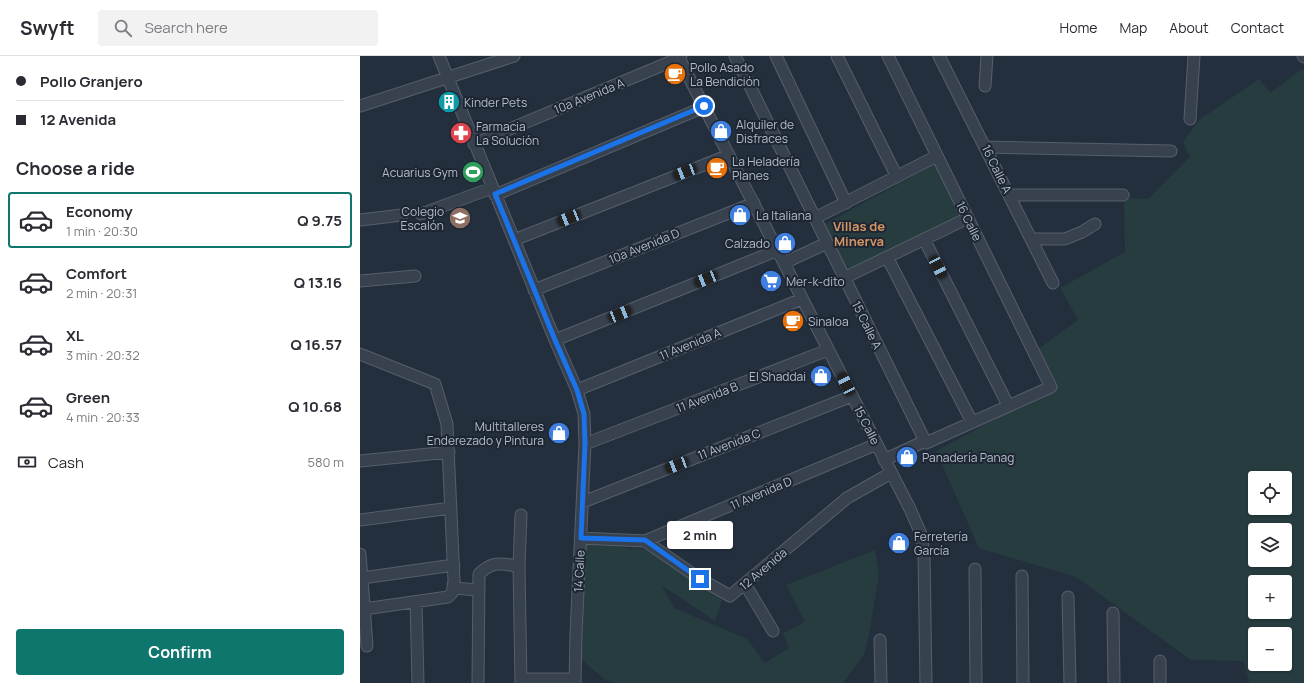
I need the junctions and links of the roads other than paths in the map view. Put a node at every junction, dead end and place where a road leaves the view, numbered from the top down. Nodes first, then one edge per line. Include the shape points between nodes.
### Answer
1 (439, 56) edge
2 (514, 56) edge
3 (679, 56) edge
4 (735, 56) edge
5 (776, 56) edge
6 (837, 56) edge
7 (888, 56) edge
8 (939, 56) edge
9 (987, 56) edge
10 (1194, 56) edge
11 (447, 78) junction
12 (985, 86) dead end
13 (360, 106) edge
14 (704, 106) junction
15 (1190, 119) dead end
16 (474, 144) junction
17 (986, 148) junction
18 (1171, 151) dead end
19 (729, 155) junction
20 (937, 156) junction
21 (897, 177) junction
22 (494, 191) junction
23 (1009, 195) junction
24 (1123, 195) dead end
25 (754, 203) junction
26 (846, 203) junction
27 (421, 214) dead end
28 (402, 215) dead end
29 (815, 218) junction
30 (968, 218) junction
31 (360, 220) edge
32 (1095, 224) dead end
33 (924, 239) junction
34 (1031, 239) junction
35 (514, 240) junction
36 (827, 243) junction
37 (778, 250) junction
38 (887, 257) junction
39 (784, 263) junction
40 (415, 276) dead end
41 (844, 278) junction
42 (360, 281) edge
43 (1053, 283) dead end
44 (534, 290) junction
45 (802, 299) junction
46 (555, 340) junction
47 (828, 350) junction
48 (360, 354) edge
49 (577, 390) junction
50 (852, 396) junction
51 (1008, 405) junction
52 (972, 422) junction
53 (925, 442) junction
54 (585, 444) junction
55 (877, 444) junction
56 (449, 452) junction
57 (884, 460) junction
58 (360, 461) edge
59 (891, 473) junction
60 (583, 502) junction
61 (451, 508) junction
62 (522, 515) dead end
63 (360, 520) edge
64 (581, 538) junction
65 (645, 540) junction
66 (360, 554) edge
67 (454, 566) junction
68 (519, 566) junction
69 (975, 569) dead end
70 (1022, 576) dead end
71 (362, 578) junction
72 (745, 584) junction
73 (478, 590) junction
74 (451, 593) junction
75 (1068, 597) dead end
76 (416, 602) junction
77 (364, 609) junction
78 (1113, 613) dead end
79 (773, 631) dead end
80 (880, 640) dead end
81 (367, 646) dead end
82 (1160, 661) dead end
83 (521, 681) edge
84 (575, 681) edge
85 (418, 683) edge
86 (478, 683) edge
87 (881, 683) edge
88 (926, 683) edge
89 (976, 683) edge
90 (1023, 683) edge
91 (1070, 683) edge
92 (1114, 683) edge
93 (1160, 683) edge

1 - 11 street, 14 Calle
2 - 11 street
3 - 14 street, 15 Calle
3 - 16 street, 10a Avenida A
4 - 29 street, 15 Calle A
5 - 26 street
6 - 21 street
7 - 20 street, 16 Calle
8 - 17 street, 16 Calle A
9 - 12 street
10 - 15 street
11 - 13 street
11 - 16 street, 14 Calle
14 - 19 street, 15 Calle
14 - 22 street
16 - 22 street, 14 Calle
17 - 18 street
17 - 23 street, 16 Calle A
19 - 25 street, 15 Calle
19 - 35 street
20 - 21 street
20 - 30 street, 16 Calle
21 - 26 street
22 - 27 street
22 - 35 street, 14 Calle
23 - 24 street
23 - 34 street, 16 Calle A
25 - 37 street, 15 Calle
25 - 44 street, 10a Avenida D
26 - 29 street
28 - 31 street
29 - 36 street, 15 Calle A
30 - 33 street
30 - 51 street, 16 Calle via 1051,387
32 - 34 street via 1065,239
33 - 38 street
33 - 51 street
34 - 43 street, 16 Calle A
35 - 44 street, 14 Calle
36 - 39 street
36 - 41 street, 15 Calle A
37 - 39 street, 15 Calle
37 - 46 street
38 - 41 street
38 - 52 street
39 - 45 street, 15 Calle
40 - 42 street
41 - 53 street, 15 Calle A
44 - 46 street, 14 Calle
45 - 47 street, 15 Calle
45 - 49 street, 11 Avenida A
46 - 49 street, 14 Calle
47 - 50 street, 15 Calle
47 - 54 street, 11 Avenida B
48 - 56 street via 434,384 447,424
49 - 54 street, 14 Calle via 584,414
50 - 55 street, 15 Calle
50 - 60 street, 11 Avenida C
51 - 52 street
52 - 53 street
53 - 57 street
54 - 60 street, 14 Calle
55 - 57 street, 15 Calle
55 - 65 street, 11 Avenida D
56 - 58 street
56 - 61 street
57 - 59 street, 15 Calle
59 - 72 street, 12 Avenida via 847,498
59 - 88 street, 15 Calle via 921,534 924,554
60 - 64 street, 14 Calle
61 - 63 street
61 - 67 street
62 - 68 street
64 - 65 street
64 - 84 street, 14 Calle
65 - 72 street, 12 Avenida via 700,579 730,596
66 - 71 street
67 - 71 street
67 - 74 street
68 - 73 street via 494,564 487,567 479,574
68 - 83 street
69 - 89 street
70 - 90 street
71 - 77 street
72 - 79 street
73 - 74 street
73 - 86 street
74 - 76 street
75 - 91 street
76 - 77 street
76 - 85 street
77 - 81 street
78 - 92 street
80 - 87 street
82 - 93 street
83 - 84 street

